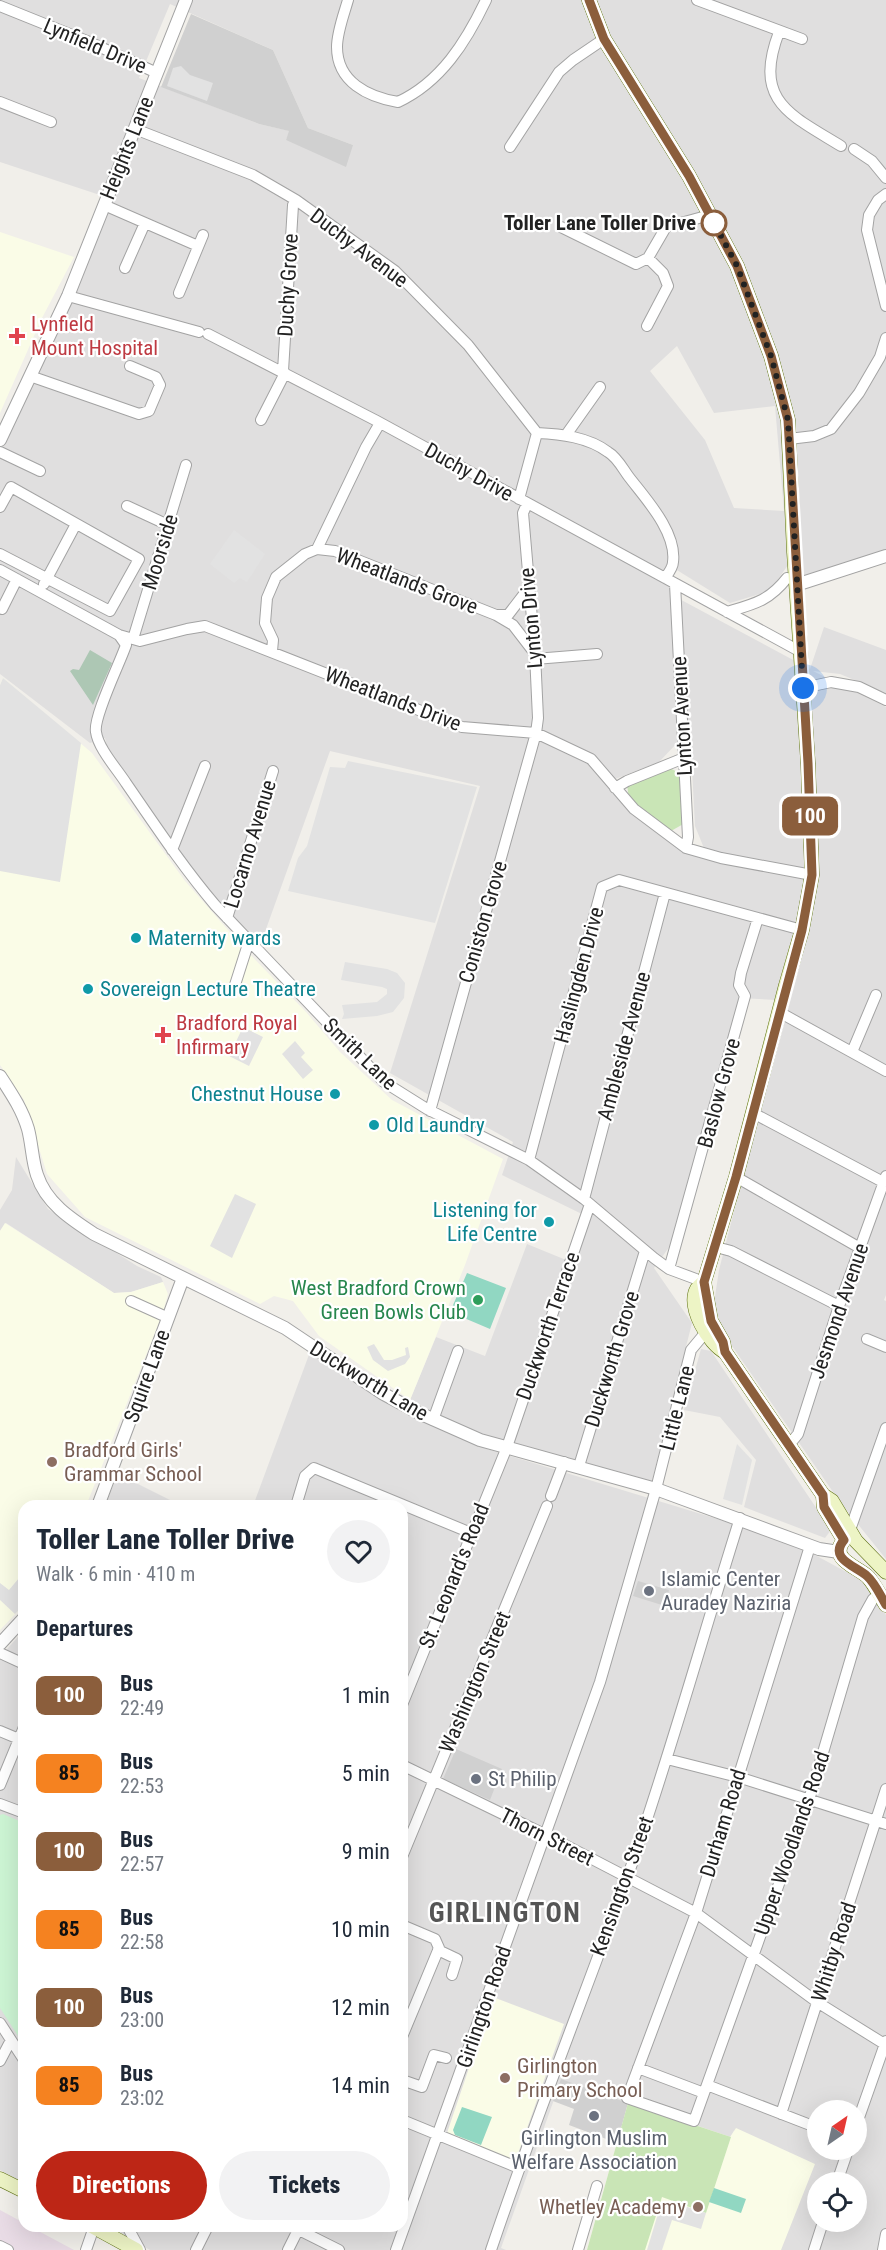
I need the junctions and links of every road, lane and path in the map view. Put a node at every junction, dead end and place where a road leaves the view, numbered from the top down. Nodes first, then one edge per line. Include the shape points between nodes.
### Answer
1 (186, 0) edge
2 (348, 0) edge
3 (486, 0) edge
4 (589, 0) edge
5 (698, 0) edge
6 (0, 6) edge
7 (779, 32) junction
8 (604, 39) junction
9 (802, 39) dead end
10 (157, 73) junction
11 (0, 102) edge
12 (51, 122) dead end
13 (135, 129) junction
14 (510, 147) dead end
15 (841, 147) dead end
16 (854, 149) dead end
17 (886, 178) edge
18 (886, 194) edge
19 (296, 200) junction
20 (104, 205) junction
21 (710, 215) junction
22 (145, 223) junction
23 (561, 227) dead end
24 (203, 235) dead end
25 (198, 246) junction
26 (648, 258) junction
27 (125, 268) dead end
28 (178, 293) dead end
29 (68, 296) junction
30 (886, 306) edge
31 (647, 326) dead end
32 (886, 338) edge
33 (130, 366) dead end
34 (284, 372) junction
35 (30, 376) junction
36 (600, 387) dead end
37 (261, 420) dead end
38 (380, 423) junction
39 (537, 433) junction
40 (566, 435) junction
41 (789, 439) junction
42 (0, 440) edge
43 (0, 453) edge
44 (186, 465) dead end
45 (40, 471) dead end
46 (523, 501) junction
47 (127, 506) dead end
48 (0, 507) edge
49 (76, 524) junction
50 (168, 525) junction
51 (317, 549) junction
52 (0, 554) edge
53 (886, 556) edge
54 (0, 570) edge
55 (17, 579) junction
56 (47, 579) junction
57 (670, 581) junction
58 (792, 582) junction
59 (528, 589) junction
60 (40, 592) junction
61 (2, 609) dead end
62 (727, 612) junction
63 (496, 615) junction
64 (119, 635) junction
65 (133, 639) junction
66 (272, 651) junction
67 (801, 652) junction
68 (597, 654) dead end
69 (535, 656) junction
70 (803, 688) junction
71 (886, 700) edge
72 (537, 733) junction
73 (684, 758) junction
74 (205, 766) dead end
75 (273, 771) dead end
76 (615, 788) junction
77 (686, 848) junction
78 (172, 849) junction
79 (812, 875) junction
80 (665, 893) junction
81 (227, 918) junction
82 (758, 918) junction
83 (802, 930) junction
84 (249, 941) junction
85 (234, 988) dead end
86 (876, 995) dead end
87 (779, 1011) junction
88 (852, 1052) junction
89 (886, 1071) edge
90 (0, 1076) edge
91 (430, 1111) junction
92 (753, 1113) junction
93 (529, 1160) junction
94 (736, 1177) junction
95 (885, 1179) edge
96 (587, 1202) junction
97 (716, 1247) junction
98 (860, 1248) junction
99 (645, 1251) junction
100 (669, 1269) junction
101 (183, 1278) junction
102 (704, 1282) junction
103 (132, 1301) dead end
104 (839, 1306) junction
105 (162, 1315) dead end
106 (712, 1333) junction
107 (867, 1339) dead end
108 (886, 1347) edge
109 (458, 1351) dead end
110 (433, 1420) junction
111 (886, 1428) edge
112 (789, 1445) junction
113 (507, 1447) junction
114 (564, 1462) junction
115 (579, 1466) junction
116 (656, 1489) junction
117 (100, 1500) edge
118 (299, 1500) edge
119 (385, 1500) edge
120 (408, 1509) edge
121 (740, 1518) junction
122 (471, 1533) junction
123 (847, 1541) junction
124 (810, 1546) junction
125 (886, 1572) edge
126 (882, 1599) edge
127 (18, 1624) edge
128 (0, 1644) edge
129 (0, 1653) edge
130 (18, 1661) edge
131 (408, 1691) edge
132 (0, 1731) edge
133 (18, 1739) edge
134 (18, 1741) edge
135 (667, 1759) junction
136 (408, 1768) edge
137 (738, 1777) junction
138 (433, 1781) junction
139 (0, 1785) edge
140 (886, 1789) edge
141 (809, 1800) junction
142 (0, 1804) edge
143 (18, 1811) edge
144 (881, 1822) edge
145 (544, 1834) junction
146 (408, 1842) edge
147 (627, 1878) junction
148 (696, 1913) junction
149 (408, 1928) edge
150 (439, 1949) junction
151 (753, 1956) junction
152 (452, 1975) dead end
153 (818, 2002) junction
154 (408, 2023) edge
155 (0, 2024) edge
156 (11, 2040) junction
157 (886, 2043) edge
158 (18, 2051) edge
159 (446, 2058) dead end
160 (0, 2061) edge
161 (638, 2068) junction
162 (408, 2082) edge
163 (706, 2089) junction
164 (865, 2100) edge
165 (781, 2114) junction
166 (694, 2121) joint
167 (408, 2122) edge
168 (807, 2124) edge
169 (439, 2135) junction
170 (519, 2168) junction
171 (0, 2179) edge
172 (597, 2186) dead end
173 (18, 2188) edge
174 (408, 2218) edge
175 (91, 2232) edge
176 (103, 2232) edge
177 (130, 2232) edge
178 (205, 2232) edge
179 (294, 2232) edge
180 (305, 2232) edge
181 (403, 2232) edge
182 (820, 2232) edge
183 (886, 2234) edge
184 (0, 2246) edge
185 (8, 2250) edge
186 (86, 2250) edge
187 (138, 2250) edge
188 (195, 2250) edge
189 (288, 2250) edge
190 (339, 2250) edge
191 (396, 2250) edge
192 (491, 2250) edge
193 (578, 2250) edge
194 (814, 2250) edge
195 (883, 2250) edge

1 - 10 street, Heights Lane
2 - 3 street via 337,45 339,63 351,82 367,93 398,102 417,93 440,74
4 - 8 main road
5 - 7 street
6 - 10 street, Lynfield Drive
7 - 9 street
7 - 15 street via 770,63 771,87 793,116
8 - 14 street via 559,72
8 - 21 main road
10 - 13 street, Heights Lane
11 - 12 street
13 - 19 street, Duchy Avenue via 253,175
13 - 20 street, Heights Lane
16 - 17 street via 872,161
18 - 30 street via 869,215 867,230
19 - 34 street, Duchy Grove
19 - 39 street, Duchy Avenue via 395,271 468,345
20 - 22 street
20 - 29 street, Heights Lane
21 - 26 street via 666,227
21 - 41 main road via 737,266 771,356 788,420
22 - 25 street
22 - 27 street
23 - 26 street via 636,264
24 - 25 street
25 - 28 street
26 - 31 street via 663,273 668,286
29 - 34 street, Duchy Drive via 203,333
29 - 35 street, Heights Lane
32 - 41 street via 859,393 831,429
33 - 35 street via 156,377 160,385 149,411 139,414
34 - 37 street
34 - 38 street, Duchy Drive
35 - 42 street, Heights Lane
36 - 40 street
38 - 46 street, Duchy Drive
38 - 51 street
39 - 40 street, Lynton Avenue
39 - 46 street
40 - 57 street, Lynton Avenue via 594,443 610,453 656,512 672,548
41 - 58 main road
43 - 45 street
44 - 50 street, Moorside
46 - 57 street, Duchy Drive
46 - 59 street, Lynton Drive
47 - 50 street
48 - 49 street via 11,487
49 - 56 street
49 - 56 street via 139,559 110,611
50 - 65 street, Moorside
51 - 63 street, Wheatlands Grove via 335,551
51 - 66 street via 276,577 267,598 265,623 273,640
52 - 56 street
53 - 58 street
54 - 55 street, Wheatlands Drive
55 - 60 street, Wheatlands Drive
55 - 61 street
56 - 60 street
57 - 62 street, Duchy Drive
57 - 73 street, Lynton Avenue
58 - 62 street via 768,599
58 - 67 main road
59 - 63 street, Wheatlands Grove via 508,615
59 - 69 street, Lynton Drive
60 - 64 street, Wheatlands Drive
62 - 67 street, Duchy Drive
63 - 69 street, Wheatlands Grove via 513,625
64 - 65 street, Wheatlands Drive
64 - 78 street, Smith Lane via 126,645 95,731 105,752
65 - 66 street, Wheatlands Drive via 140,641 205,626
66 - 72 street, Wheatlands Drive via 462,728
67 - 70 main road
68 - 69 street
69 - 72 street, Lynton Drive
70 - 71 street via 831,682 858,687
70 - 79 main road
72 - 76 street, Wheatlands Drive via 591,759
72 - 91 street, Coniston Grove
73 - 76 street
73 - 77 street, Lynton Avenue
74 - 78 street
75 - 81 street, Locarno Avenue
76 - 77 street, Wheatlands Drive via 634,808
77 - 79 street, Wheatlands Drive
78 - 81 street, Smith Lane
79 - 83 main road
80 - 82 street, Haslingden Drive
80 - 93 street, Haslingden Drive via 619,880 602,887
80 - 96 street, Ambleside Avenue
81 - 84 street, Smith Lane
82 - 83 street, Haslingden Drive
82 - 100 street, Baslow Grove via 741,973 739,985 745,996
83 - 87 main road
84 - 85 street
84 - 91 street, Smith Lane via 384,1082
86 - 88 street
87 - 88 street
87 - 92 main road
88 - 89 street
90 - 101 street, Duckworth Lane via 18,1103 37,1176 58,1208 94,1234
91 - 93 street, Smith Lane
92 - 94 main road
92 - 95 street
93 - 96 street, Smith Lane
94 - 97 main road
94 - 98 street
95 - 98 street, Jesmond Avenue
96 - 99 street, Smith Lane
96 - 113 street, Duckworth Terrace
97 - 102 main road
97 - 104 street
98 - 104 street, Jesmond Avenue
99 - 100 street, Smith Lane
99 - 115 street, Duckworth Grove
100 - 102 street, Smith Lane
101 - 110 street, Duckworth Lane via 285,1328 382,1393
101 - 117 street, Squire Lane
102 - 106 main road
103 - 105 street
104 - 112 street, Jesmond Avenue via 798,1434
106 - 112 main road
106 - 116 street, Little Lane via 691,1350
107 - 108 street
109 - 110 street
110 - 113 street, Duckworth Lane
111 - 123 street
112 - 123 main road via 823,1495 824,1507
113 - 114 street, Duckworth Lane
113 - 122 street, St. Leonard's Road
114 - 115 street, Duckworth Lane
114 - 138 street, Washington Street
115 - 116 street, Duckworth Lane
116 - 121 street, Duckworth Lane
116 - 145 street, Girlington Road via 600,1682
118 - 119 street via 305,1476 315,1468
120 - 122 street
121 - 124 street, Duckworth Lane
121 - 135 street, Kensington Street
122 - 131 street, St. Leonard's Road
123 - 124 street, Duckworth Lane via 826,1551
123 - 125 main road
123 - 126 main road via 846,1563 868,1577
124 - 137 street, Durham Road
126 - 141 street, Upper Woodlands Road via 873,1599 864,1617
127 - 128 street
129 - 130 street
132 - 133 street
134 - 139 street
135 - 137 street
135 - 147 street, Kensington Street
136 - 138 street, Thorn Street
137 - 141 street
137 - 148 street, Durham Road
138 - 145 street, Thorn Street
138 - 146 street, Washington Street
140 - 144 street, Whitby Road
141 - 144 street
141 - 151 street, Upper Woodlands Road
142 - 143 street
144 - 153 street, Whitby Road
145 - 147 street, Thorn Street
145 - 169 street, Girlington Road
147 - 148 street, Thorn Street
147 - 170 street, Kensington Street
148 - 151 street, Thorn Street
148 - 161 street, Durham Road
149 - 150 street via 435,1939
150 - 152 street via 457,1959
150 - 154 street
151 - 153 street, Thorn Street
151 - 163 street, Upper Woodlands Road
153 - 157 street, Thorn Street
153 - 165 street, Whitby Road
155 - 156 street
156 - 158 street
156 - 160 street
157 - 164 street
159 - 162 street via 434,2055 422,2087
161 - 163 street
161 - 166 street, Durham Road via 627,2098
163 - 165 street
163 - 166 street, Upper Woodlands Road
165 - 168 street
167 - 169 street
169 - 170 street
169 - 174 street, Girlington Road
170 - 192 street, Kensington Street
171 - 173 main road
172 - 193 street
175 - 186 street
176 - 187 main road
177 - 187 street
178 - 188 street
179 - 189 street
180 - 190 street
181 - 191 street, Girlington Road
182 - 194 street
183 - 195 street
184 - 185 street

